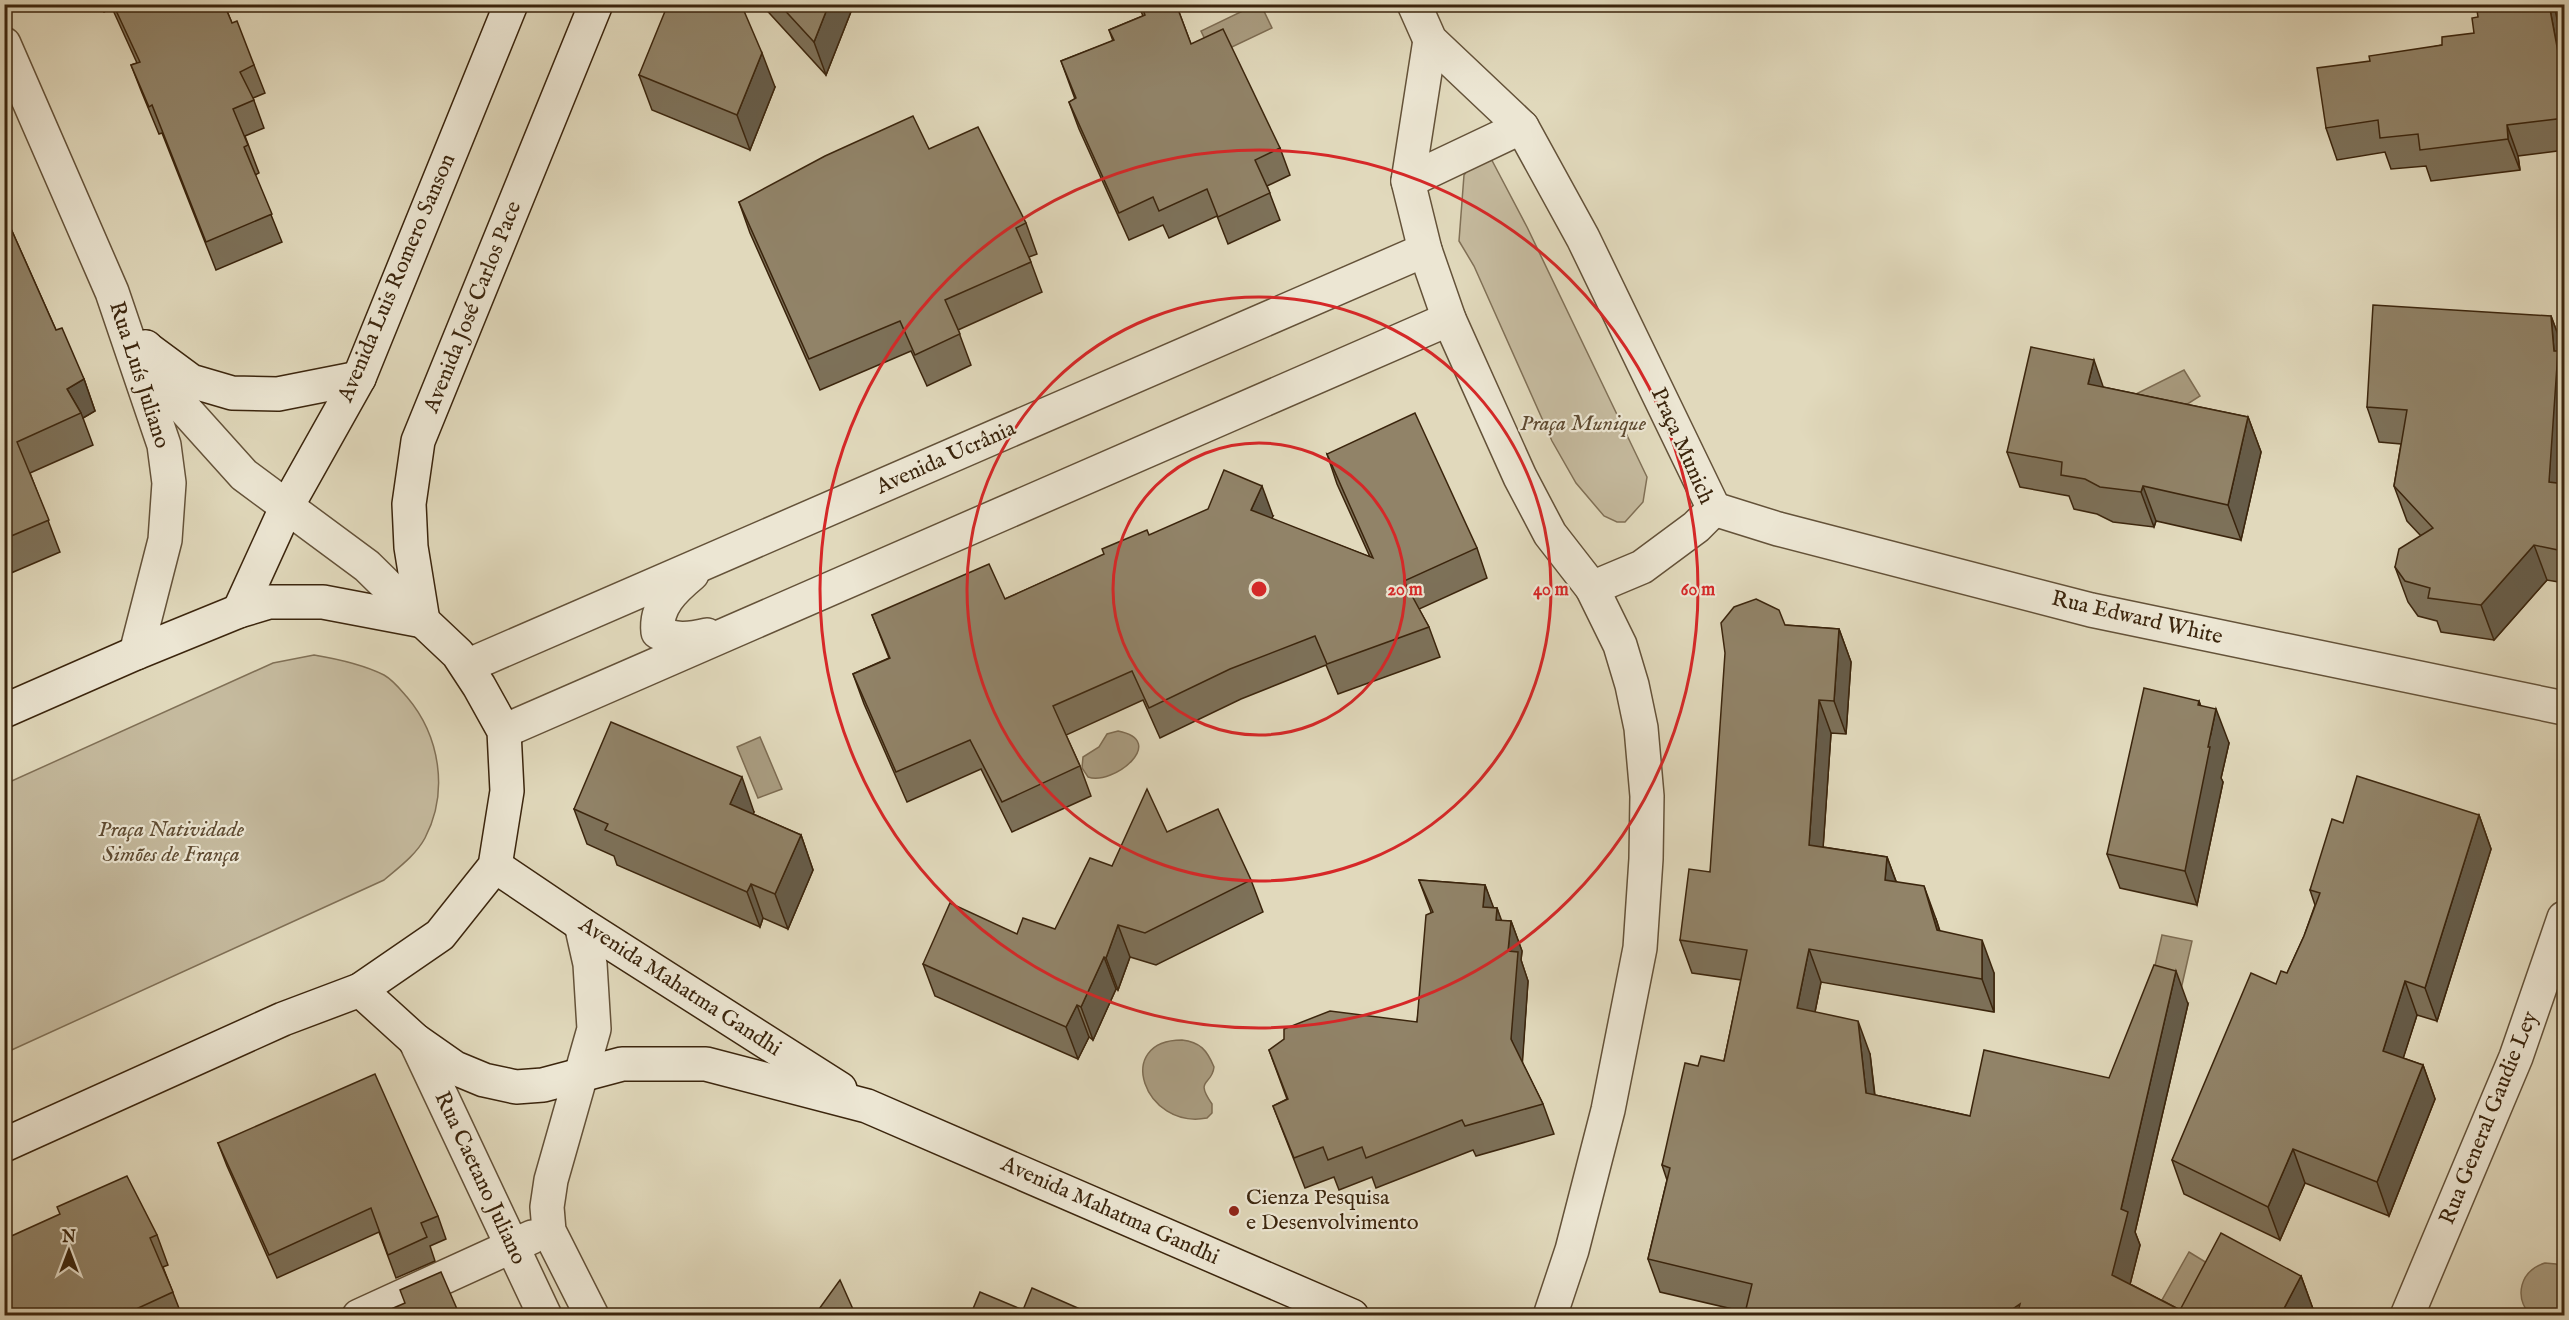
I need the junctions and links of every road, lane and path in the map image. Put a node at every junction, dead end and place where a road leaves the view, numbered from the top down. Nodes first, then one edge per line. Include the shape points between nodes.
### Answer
1 (512, 4) edge
2 (596, 4) edge
3 (1414, 4) edge
4 (1430, 40) junction
5 (4, 44) edge
6 (1522, 127) junction
7 (1408, 181) junction
8 (1425, 250) junction
9 (112, 292) junction
10 (1449, 319) junction
11 (145, 347) junction
12 (358, 378) junction
13 (286, 508) junction
14 (1714, 509) junction
15 (702, 564) junction
16 (1592, 588) junction
17 (239, 611) junction
18 (423, 621) junction
19 (739, 628) junction
20 (136, 653) junction
21 (467, 666) junction
22 (2565, 708) edge
23 (4, 711) edge
24 (504, 731) junction
25 (495, 867) junction
26 (2565, 918) edge
27 (581, 924) junction
28 (360, 990) junction
29 (415, 1040) junction
30 (582, 1073) junction
31 (867, 1106) junction
32 (4, 1145) edge
33 (549, 1231) junction
34 (511, 1245) junction
35 (359, 1316) edge
36 (545, 1316) edge
37 (592, 1316) edge
38 (1352, 1316) edge
39 (1550, 1316) edge
40 (2407, 1316) edge

1 - 12 street, Avenida Luis Romero Sanson
2 - 18 street, Avenida José Carlos Pace via 418,441 409,504 411,547
3 - 4 street
4 - 6 street, Praça Munich
4 - 7 street
5 - 9 street
6 - 7 street
6 - 14 street, Praça Munich via 1583,238
7 - 8 street
8 - 10 street
8 - 15 street, Avenida Ucrânia
9 - 11 street, Rua Luís Juliano
9 - 20 street, Rua Luís Juliano via 164,445 169,483 165,540
10 - 16 street via 1550,534
10 - 19 street
11 - 12 street via 192,381 232,393 278,394
11 - 13 street, Rua Luís Juliano via 181,405 244,475
12 - 13 street, Avenida Luis Romero Sanson
13 - 17 street, Avenida Luis Romero Sanson
13 - 18 street, Rua Luís Juliano via 368,566
14 - 16 street, Praça Munich via 1642,567
14 - 22 street, Rua Edward White via 2091,610
15 - 19 street via 669,594 657,620 658,632 669,638 693,638
15 - 21 street, Avenida Ucrânia
16 - 39 street via 1620,645 1641,728 1647,796 1645,870 1640,948 1608,1110 1572,1250
17 - 18 street via 269,602 323,602
17 - 20 street
18 - 21 street
19 - 24 street
20 - 23 street
21 - 24 street
24 - 25 street via 507,791
25 - 27 street, Avenida Mahatma Gandhi
25 - 28 street via 440,935
26 - 40 street, Rua General Gaudie Ley via 2512,1067
27 - 30 street, Rua Caetano Juliano via 594,1004 594,1029
27 - 31 street, Avenida Mahatma Gandhi
28 - 29 street, Avenida Mahatma Gandhi
28 - 32 street via 283,1019
29 - 30 street, Avenida Mahatma Gandhi via 455,1068 505,1085 543,1085
29 - 34 street, Rua Caetano Juliano
30 - 31 street, Avenida Mahatma Gandhi via 622,1064 706,1064
30 - 33 street, Rua Caetano Juliano via 551,1180
31 - 38 street, Avenida Mahatma Gandhi
33 - 34 street
33 - 37 street, Rua Caetano Juliano
34 - 35 street
34 - 36 street, Rua Caetano Juliano

